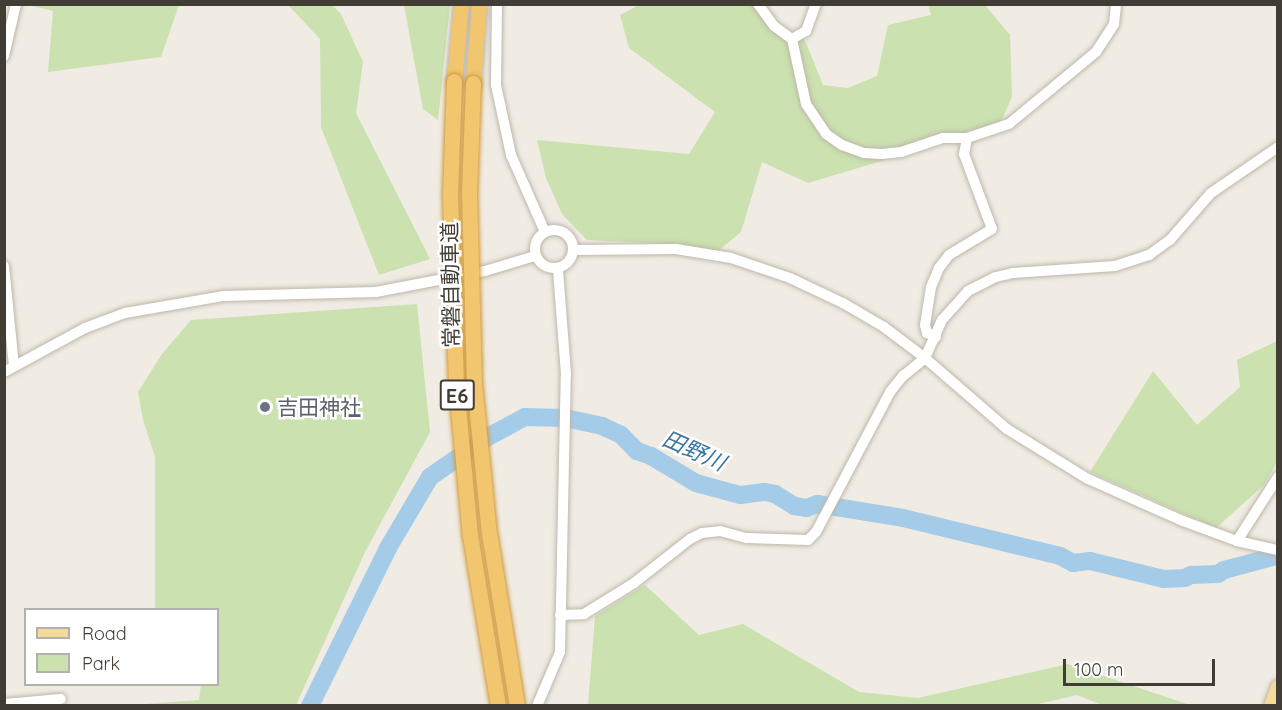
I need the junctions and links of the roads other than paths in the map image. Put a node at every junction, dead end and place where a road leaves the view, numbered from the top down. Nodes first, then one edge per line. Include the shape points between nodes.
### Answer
1 (16, 4) edge
2 (461, 4) edge
3 (479, 4) edge
4 (497, 4) edge
5 (758, 4) edge
6 (816, 4) edge
7 (1116, 4) edge
8 (792, 39) junction
9 (4, 56) edge
10 (967, 138) junction
11 (1278, 147) edge
12 (545, 232) junction
13 (573, 250) junction
14 (535, 256) junction
15 (4, 266) edge
16 (558, 268) junction
17 (936, 337) junction
18 (925, 358) junction
19 (9, 370) edge
20 (1278, 477) edge
21 (1237, 541) junction
22 (1276, 549) edge
23 (560, 615) junction
24 (1278, 687) edge
25 (61, 699) dead end
26 (4, 704) edge
27 (498, 705) edge
28 (517, 705) edge
29 (537, 705) edge
30 (1271, 705) edge

1 - 9 street
2 - 27 highway, 常磐自動車道 / E6, bridge via 450,194 456,386 470,536
3 - 28 highway, 常磐自動車道 / E6, bridge via 469,193 474,384 489,533
4 - 12 street via 496,85 512,155
5 - 8 street via 774,26
6 - 8 street via 807,31
7 - 10 street via 1114,24 1096,52 1009,124
8 - 10 street via 806,104 826,134 842,145 882,154 902,152 943,138
10 - 17 street via 964,154 992,229 949,255 939,268 926,326 927,333
11 - 17 street via 1211,193 1170,240 1149,255 1114,266 996,277 968,291 950,309
12 - 13 street via 556,230 567,235
12 - 14 street via 535,245
13 - 16 street via 570,260
13 - 18 street via 676,249 731,258 790,278 843,303
14 - 16 street via 542,265
14 - 19 street via 485,271 376,292 223,296 125,313 85,328
15 - 19 street
16 - 23 street via 566,387
17 - 18 street
18 - 21 street via 1006,429 1088,479
18 - 23 street via 890,392 816,532 808,540 747,538 720,531 702,533 584,614
20 - 21 street
21 - 22 street
23 - 29 street via 560,652
24 - 30 main road
25 - 26 street

